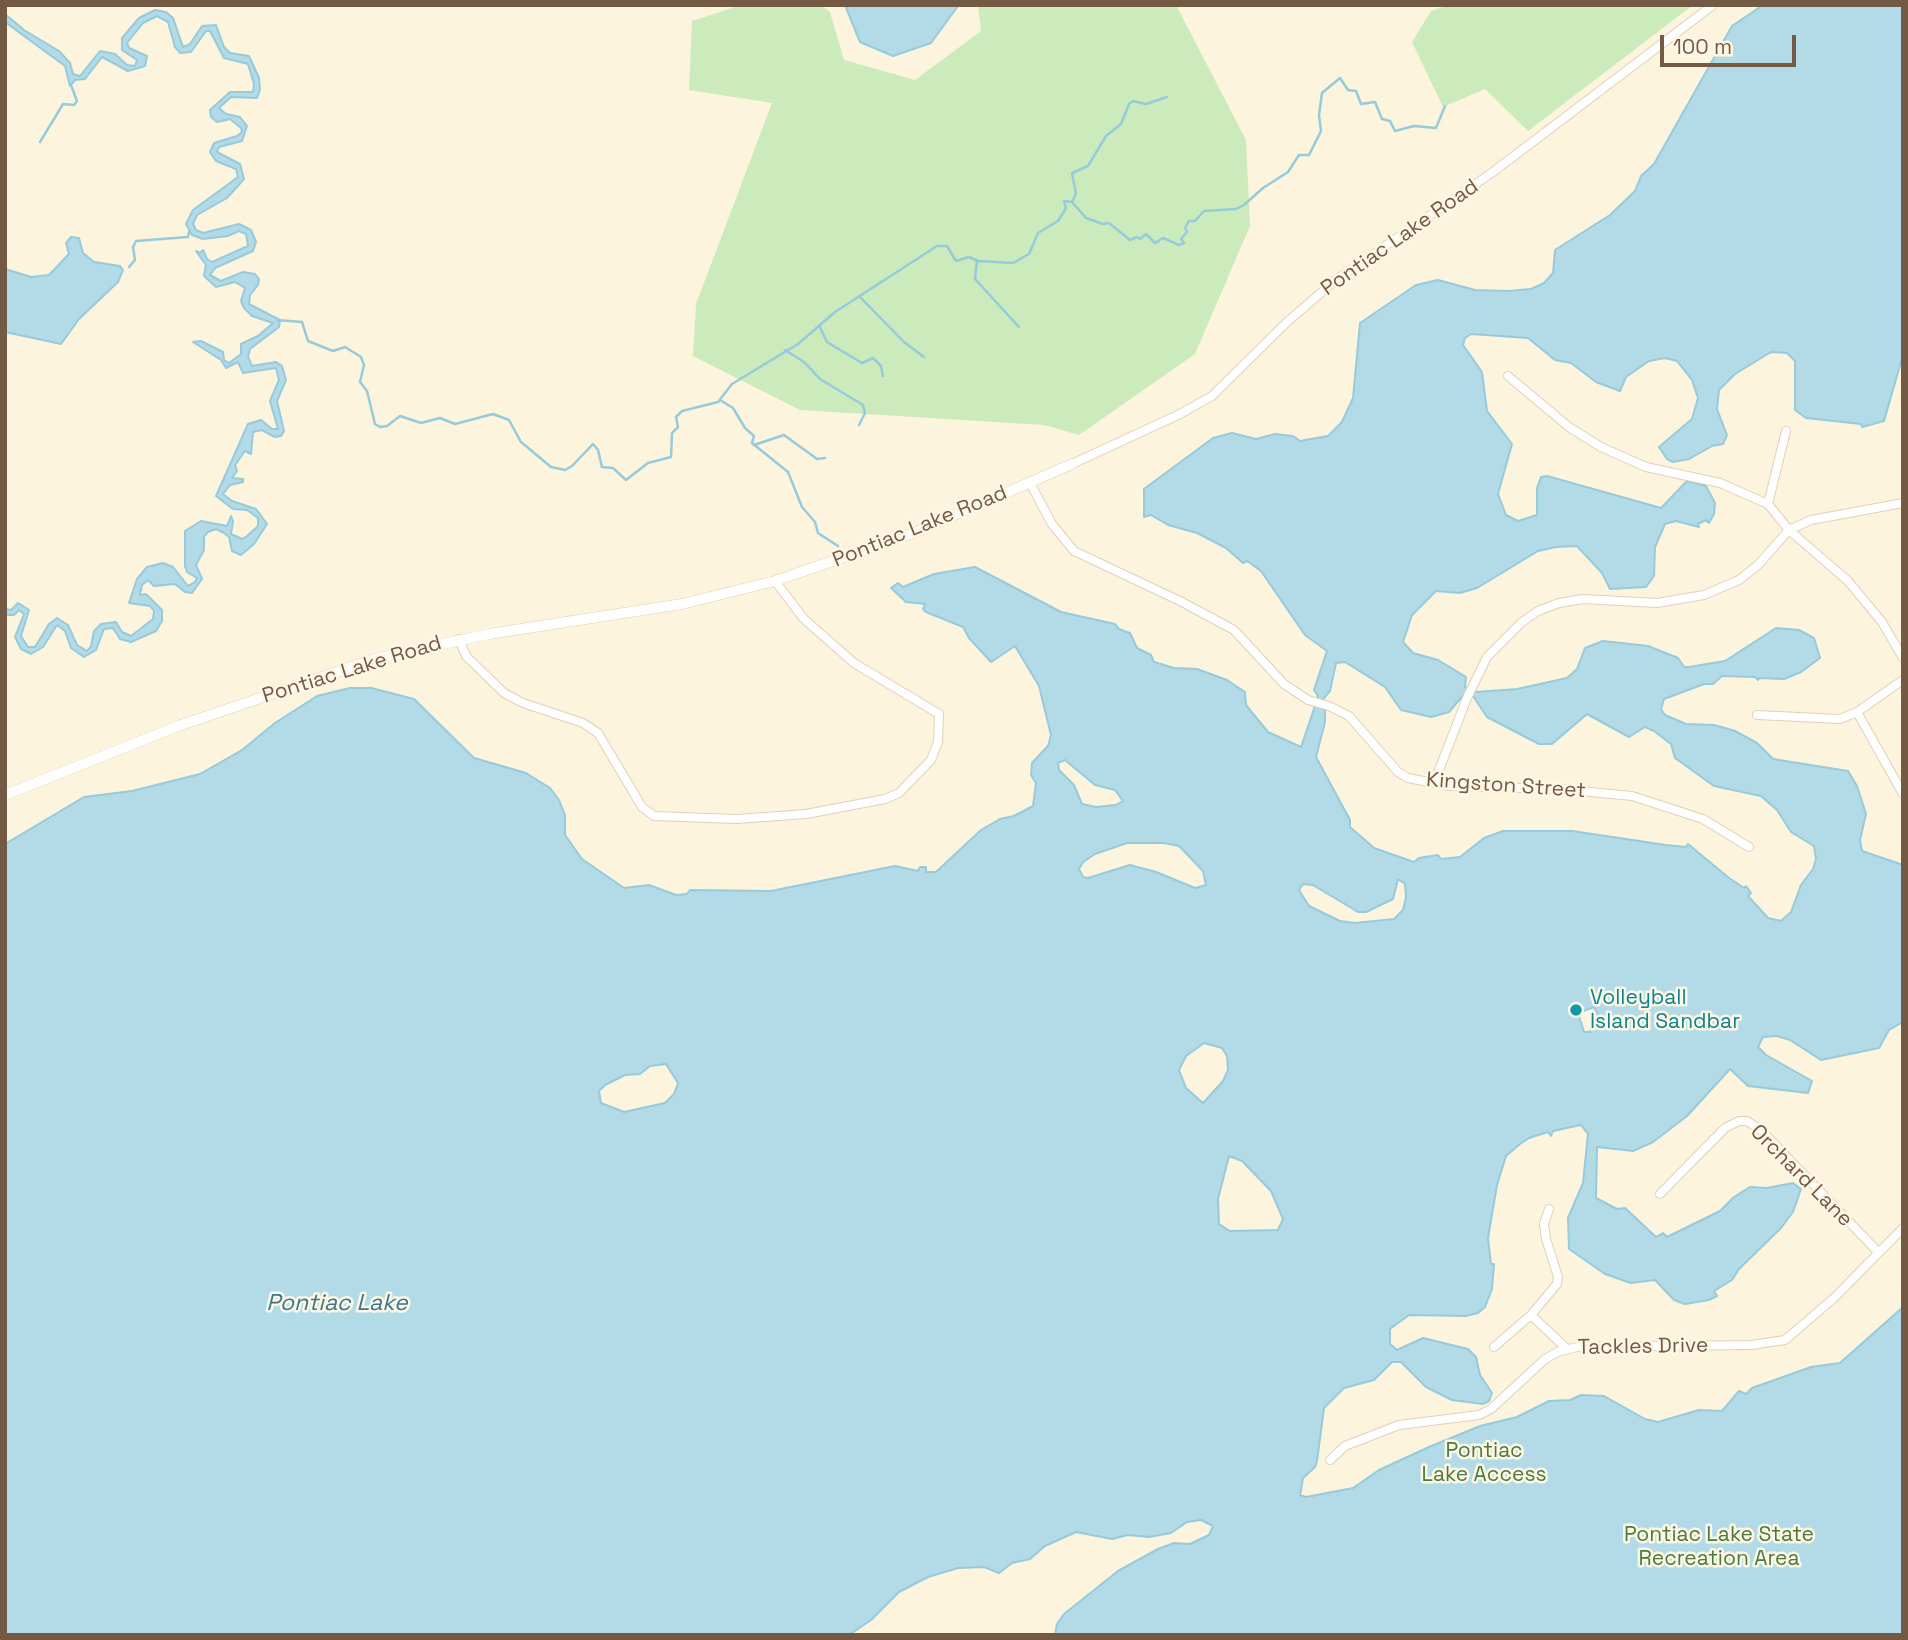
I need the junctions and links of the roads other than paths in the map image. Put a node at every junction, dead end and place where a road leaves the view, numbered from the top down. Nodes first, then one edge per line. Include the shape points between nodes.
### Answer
1 (1713, 5) edge
2 (1508, 376) dead end
3 (1786, 431) dead end
4 (1072, 464) joint
5 (1030, 483) junction
6 (1903, 503) edge
7 (1768, 504) junction
8 (1790, 530) junction
9 (775, 581) junction
10 (459, 639) junction
11 (1903, 658) edge
12 (1903, 680) edge
13 (1857, 712) junction
14 (1757, 715) dead end
15 (1434, 783) junction
16 (1903, 794) edge
17 (5, 795) edge
18 (1749, 847) dead end
19 (1660, 1194) dead end
20 (1549, 1209) dead end
21 (1903, 1228) edge
22 (1878, 1252) junction
23 (1531, 1315) junction
24 (1494, 1347) dead end
25 (1567, 1349) junction
26 (1330, 1460) dead end

1 - 4 street, Pontiac Lake Road via 1493,172 1337,279 1212,396
2 - 7 street via 1569,427 1601,447 1646,467 1720,483
3 - 7 street
4 - 5 street, Pontiac Lake Road
5 - 9 street, Pontiac Lake Road via 897,540
5 - 15 street, Kingston Street via 1052,524 1074,551 1234,630 1284,684 1308,700 1349,716 1398,772
6 - 8 street via 1836,513
7 - 8 street
8 - 11 street via 1849,580
8 - 15 street via 1739,580 1704,594 1657,603 1583,599 1538,611 1487,657
9 - 10 street, Pontiac Lake Road via 663,608
9 - 10 street via 804,619 855,663 939,714 938,741 930,760 900,793 806,814 737,819 654,816 642,807 598,733 504,693 466,656
10 - 17 street, Pontiac Lake Road via 342,669 178,726
12 - 13 street
13 - 14 street via 1820,720
13 - 16 street
15 - 18 street, Kingston Street via 1632,796 1703,819
19 - 22 street, Orchard Lane via 1725,1128 1748,1121
20 - 23 street via 1544,1224 1557,1284
21 - 22 street, Tackles Drive
22 - 25 street, Tackles Drive via 1799,1329 1772,1344
23 - 24 street
23 - 25 street
25 - 26 street, Tackles Drive via 1545,1360 1479,1415 1399,1425 1345,1446

